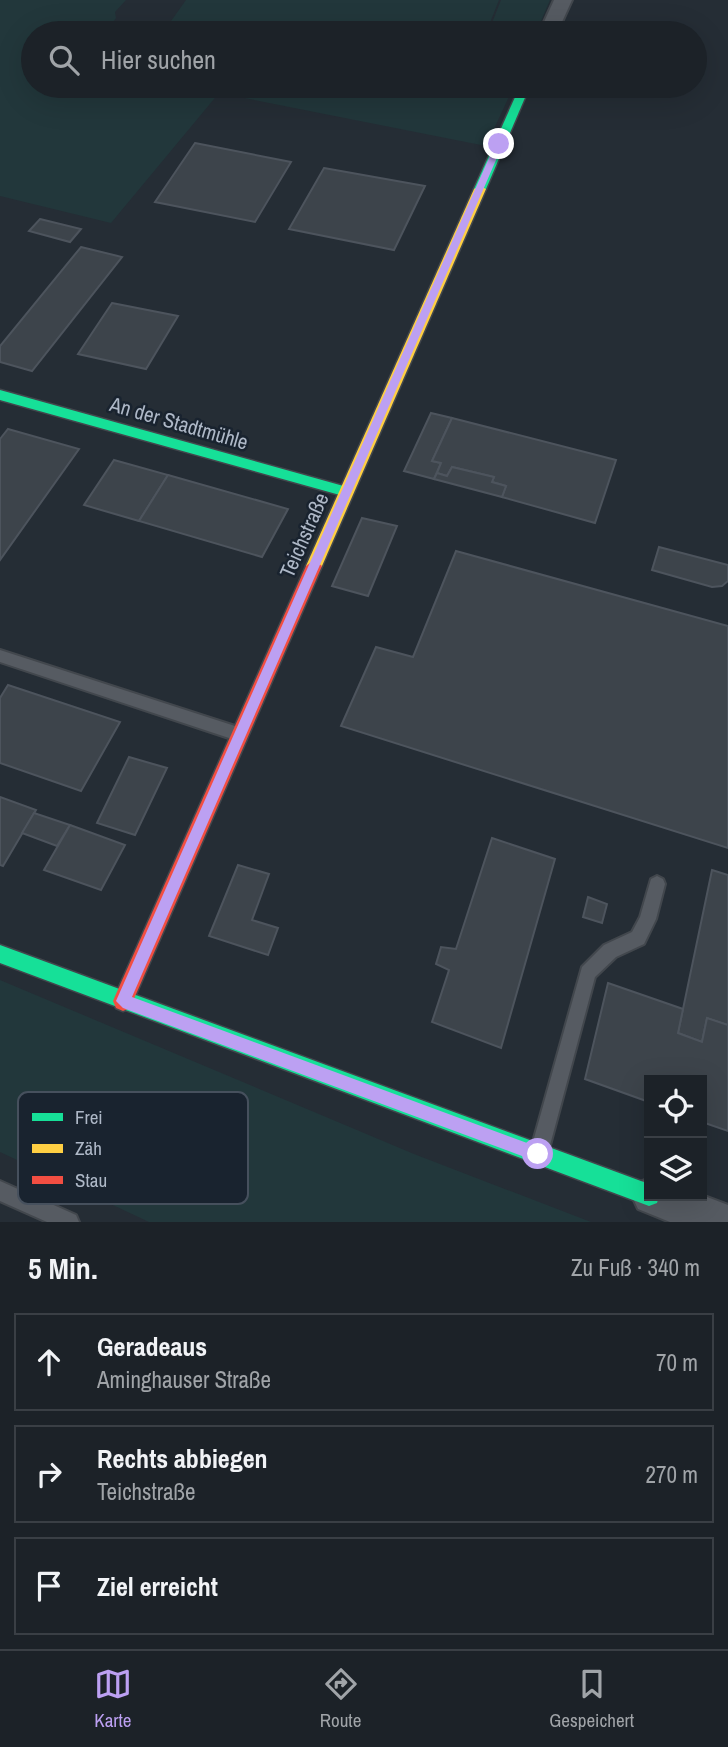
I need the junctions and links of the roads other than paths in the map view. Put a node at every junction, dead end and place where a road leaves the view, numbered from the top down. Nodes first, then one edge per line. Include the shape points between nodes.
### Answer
1 (563, 0) edge
2 (553, 21) edge
3 (520, 98) edge
4 (0, 395) edge
5 (347, 492) junction
6 (0, 656) edge
7 (240, 735) junction
8 (657, 884) dead end
9 (0, 954) edge
10 (123, 1001) junction
11 (538, 1154) junction
12 (0, 1191) edge
13 (644, 1193) edge
14 (18, 1199) edge
15 (666, 1201) edge
16 (29, 1204) edge
17 (69, 1222) edge
18 (722, 1222) edge

1 - 2 street
3 - 5 street, Teichstraße
4 - 5 street, An der Stadtmühle
5 - 7 street, Teichstraße
6 - 7 lane
7 - 10 street, Teichstraße
8 - 11 lane via 638,937 598,957 588,973
9 - 10 street
10 - 11 street
11 - 13 street
12 - 14 lane
15 - 18 street
16 - 17 lane

